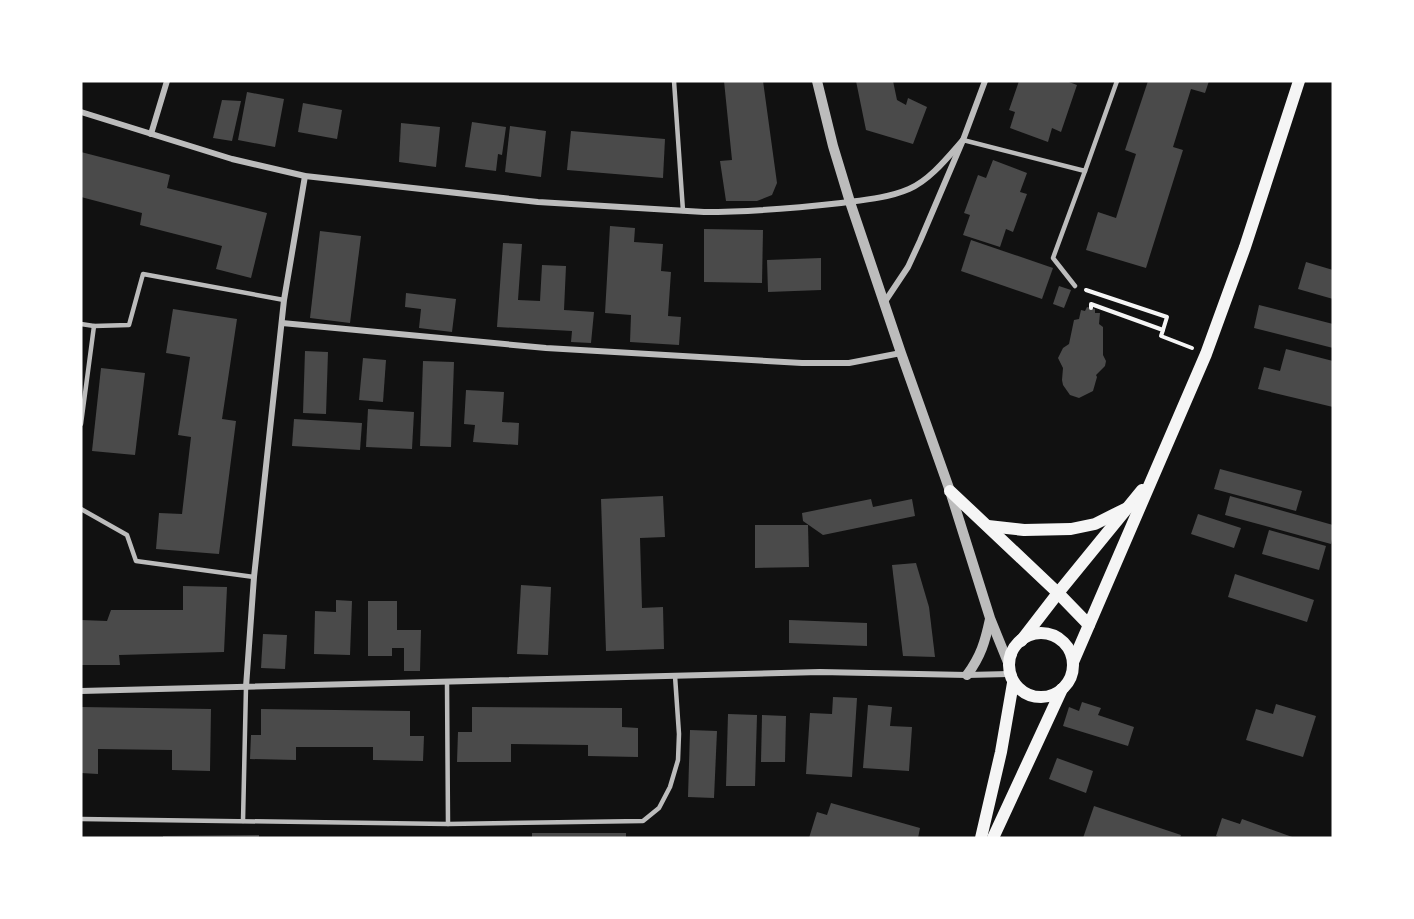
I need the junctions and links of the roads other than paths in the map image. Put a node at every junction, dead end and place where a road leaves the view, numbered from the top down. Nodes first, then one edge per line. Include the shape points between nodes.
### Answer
1 (166, 81) edge
2 (674, 81) edge
3 (817, 81) edge
4 (985, 81) edge
5 (1117, 81) edge
6 (1299, 81) edge
7 (81, 112) edge
8 (150, 134) junction
9 (963, 140) junction
10 (1084, 171) junction
11 (305, 176) junction
12 (850, 202) junction
13 (683, 211) junction
14 (1075, 286) road end
15 (284, 300) junction
16 (884, 303) junction
17 (282, 323) junction
18 (81, 324) edge
19 (94, 326) junction
20 (901, 353) junction
21 (81, 424) edge
22 (1153, 477) junction
23 (950, 490) junction
24 (1129, 507) junction
25 (81, 509) edge
26 (988, 526) junction
27 (254, 577) junction
28 (1058, 592) junction
29 (990, 618) junction
30 (1089, 625) junction
31 (1021, 641) junction
32 (1073, 662) junction
33 (1010, 674) junction
34 (967, 675) junction
35 (675, 676) junction
36 (447, 682) junction
37 (246, 687) junction
38 (1063, 688) junction
39 (81, 691) edge
40 (81, 819) edge
41 (243, 821) junction
42 (448, 824) junction
43 (981, 838) edge
44 (993, 838) edge

1 - 8 street
2 - 13 lane
3 - 12 street
4 - 9 street
5 - 10 lane
6 - 22 main road via 1206,354
7 - 8 street
8 - 11 street
9 - 10 lane
9 - 12 street via 939,168 911,189
9 - 16 street via 908,267
10 - 14 lane via 1053,258
11 - 13 street via 538,202
11 - 15 street
12 - 13 street via 729,212
12 - 16 street
15 - 17 street
15 - 19 lane via 143,274 129,325
16 - 20 street
17 - 20 street via 546,348 802,363 849,363
17 - 27 street
18 - 19 lane
19 - 21 lane
20 - 23 street
22 - 24 main road
22 - 30 main road
23 - 26 main road
23 - 29 street
24 - 26 main road via 1095,524 1071,529
24 - 28 main road
25 - 27 lane via 127,535 136,561
26 - 28 main road
27 - 37 street
28 - 30 main road
28 - 31 main road
29 - 33 street
29 - 34 street via 984,646
30 - 32 main road
31 - 32 main road via 1040,633 1054,635 1065,643
31 - 33 main road via 1015,648
32 - 38 main road via 1071,676
33 - 34 street
33 - 38 main road via 1019,690 1027,695 1046,697
33 - 43 main road via 1001,752
34 - 35 street via 820,672
35 - 36 street
35 - 42 lane via 678,760 659,808 643,821
36 - 37 street
36 - 42 lane
37 - 39 street
37 - 41 lane
38 - 44 main road
40 - 41 lane
41 - 42 lane

